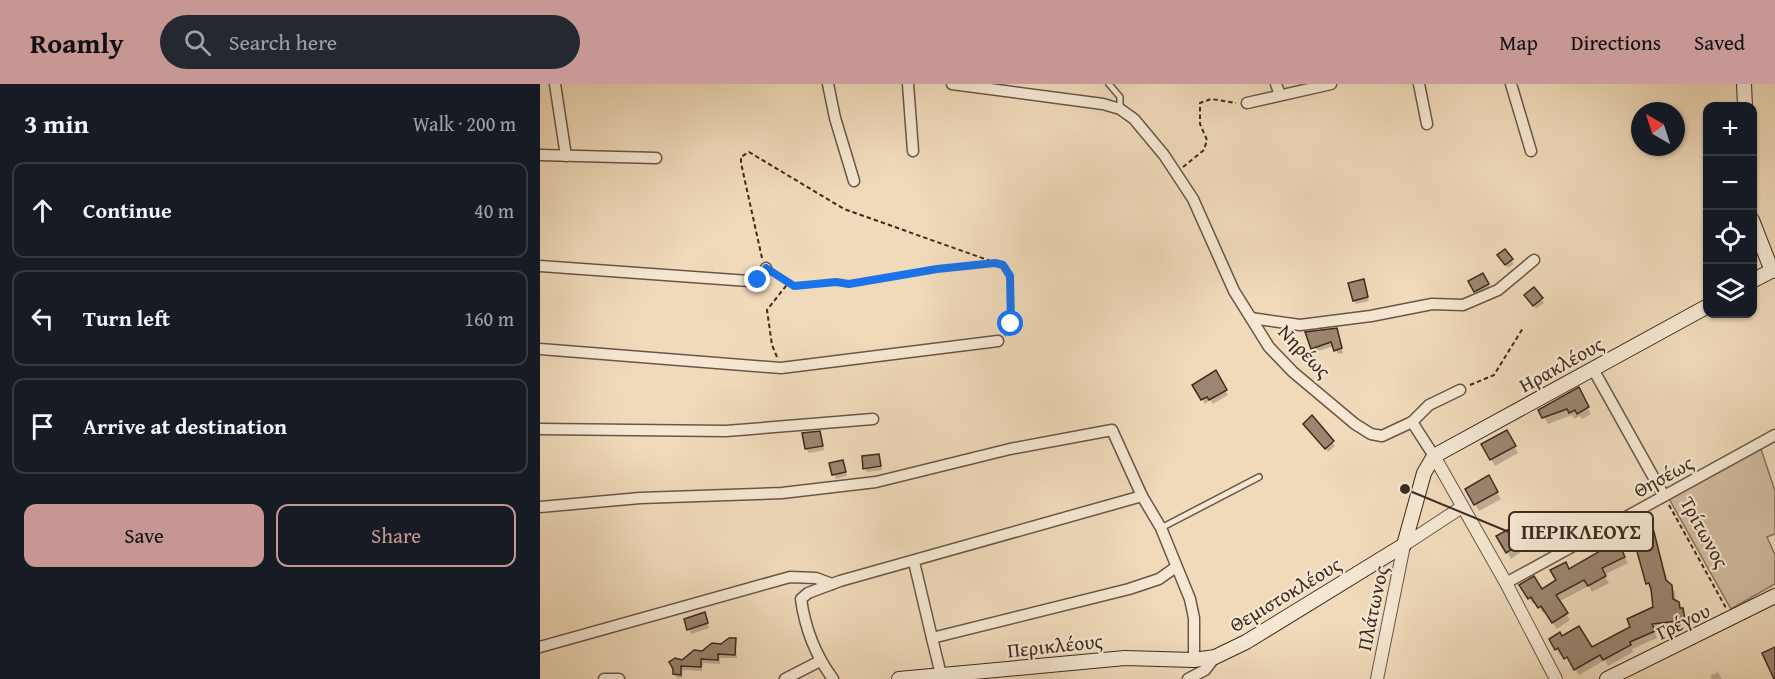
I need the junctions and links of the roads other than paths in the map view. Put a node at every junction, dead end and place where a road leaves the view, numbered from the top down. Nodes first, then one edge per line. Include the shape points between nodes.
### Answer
1 (555, 84) edge
2 (828, 84) edge
3 (908, 84) edge
4 (952, 84) edge
5 (1109, 84) edge
6 (1276, 84) edge
7 (1331, 84) edge
8 (1419, 84) edge
9 (1511, 84) edge
10 (1744, 84) edge
11 (1280, 95) junction
12 (1745, 102) edge
13 (1247, 103) road end
14 (1120, 109) junction
15 (1427, 124) dead end
16 (913, 151) dead end
17 (1531, 151) dead end
18 (540, 155) edge
19 (566, 156) junction
20 (656, 158) dead end
21 (854, 181) dead end
22 (1757, 232) edge
23 (1533, 260) dead end
24 (540, 266) edge
25 (766, 268) road end
26 (1774, 272) edge
27 (1757, 279) edge
28 (1703, 308) edge
29 (1251, 318) junction
30 (998, 341) road end
31 (540, 349) edge
32 (1593, 369) junction
33 (1460, 390) road end
34 (873, 419) dead end
35 (1413, 422) junction
36 (540, 429) edge
37 (1775, 435) edge
38 (1434, 456) junction
39 (1259, 477) dead end
40 (1142, 496) junction
41 (1664, 496) junction
42 (540, 507) edge
43 (1462, 507) junction
44 (1161, 528) junction
45 (1404, 545) junction
46 (914, 562) junction
47 (1176, 567) junction
48 (1506, 583) junction
49 (832, 584) junction
50 (1775, 596) edge
51 (932, 638) junction
52 (540, 647) edge
53 (1215, 657) junction
54 (1194, 660) junction
55 (820, 661) junction
56 (1205, 674) edge
57 (941, 675) junction
58 (604, 679) edge
59 (619, 679) edge
60 (784, 679) edge
61 (833, 679) edge
62 (899, 679) edge
63 (1188, 679) edge
64 (1377, 679) edge
65 (1556, 679) edge
66 (1607, 679) edge

1 - 19 street
2 - 21 street
3 - 16 street
4 - 14 street
5 - 14 lane via 1120,97
6 - 11 street
7 - 11 street
8 - 15 street
9 - 17 street
10 - 12 main road
11 - 13 street
14 - 29 street, Νηρέως via 1134,119 1193,199 1234,291
18 - 19 street
19 - 20 street
22 - 26 main road
23 - 29 street via 1498,290 1463,306 1432,304 1300,325
24 - 25 street via 749,281 764,276
26 - 27 main road
28 - 32 main road, Ηρακλέους
29 - 35 street, Νηρέως via 1293,372 1355,424 1382,436
30 - 31 street via 781,368
32 - 38 main road, Ηρακλέους
32 - 41 street, Τρίτωνος
33 - 35 street, Νηρέως via 1429,405
34 - 36 street via 726,431
35 - 38 street
37 - 41 street, Θησέως
38 - 43 street
38 - 45 main road via 1424,473
39 - 44 lane
40 - 42 street via 1117,436 1113,430 1105,430 876,482 782,493 640,498
40 - 44 street
40 - 46 street
41 - 48 street, Θησέως
43 - 45 street
43 - 48 street
44 - 47 street
45 - 53 main road, Θεμιστοκλέους
45 - 64 street, Πλάτωνος
46 - 49 street
46 - 51 street
47 - 51 street via 1159,579 1129,589
47 - 54 street via 1194,618
48 - 65 street
49 - 52 street via 816,578 790,577
49 - 55 street via 801,599
50 - 66 main road, Γρέγου
51 - 57 street
53 - 54 main road, Περικλέους
53 - 56 street, Θεμιστοκλέους
54 - 57 main road, Περικλέους via 1125,657
55 - 60 street
55 - 61 street
56 - 63 street, Θεμιστοκλέους
57 - 62 main road, Περικλέους
58 - 59 street

